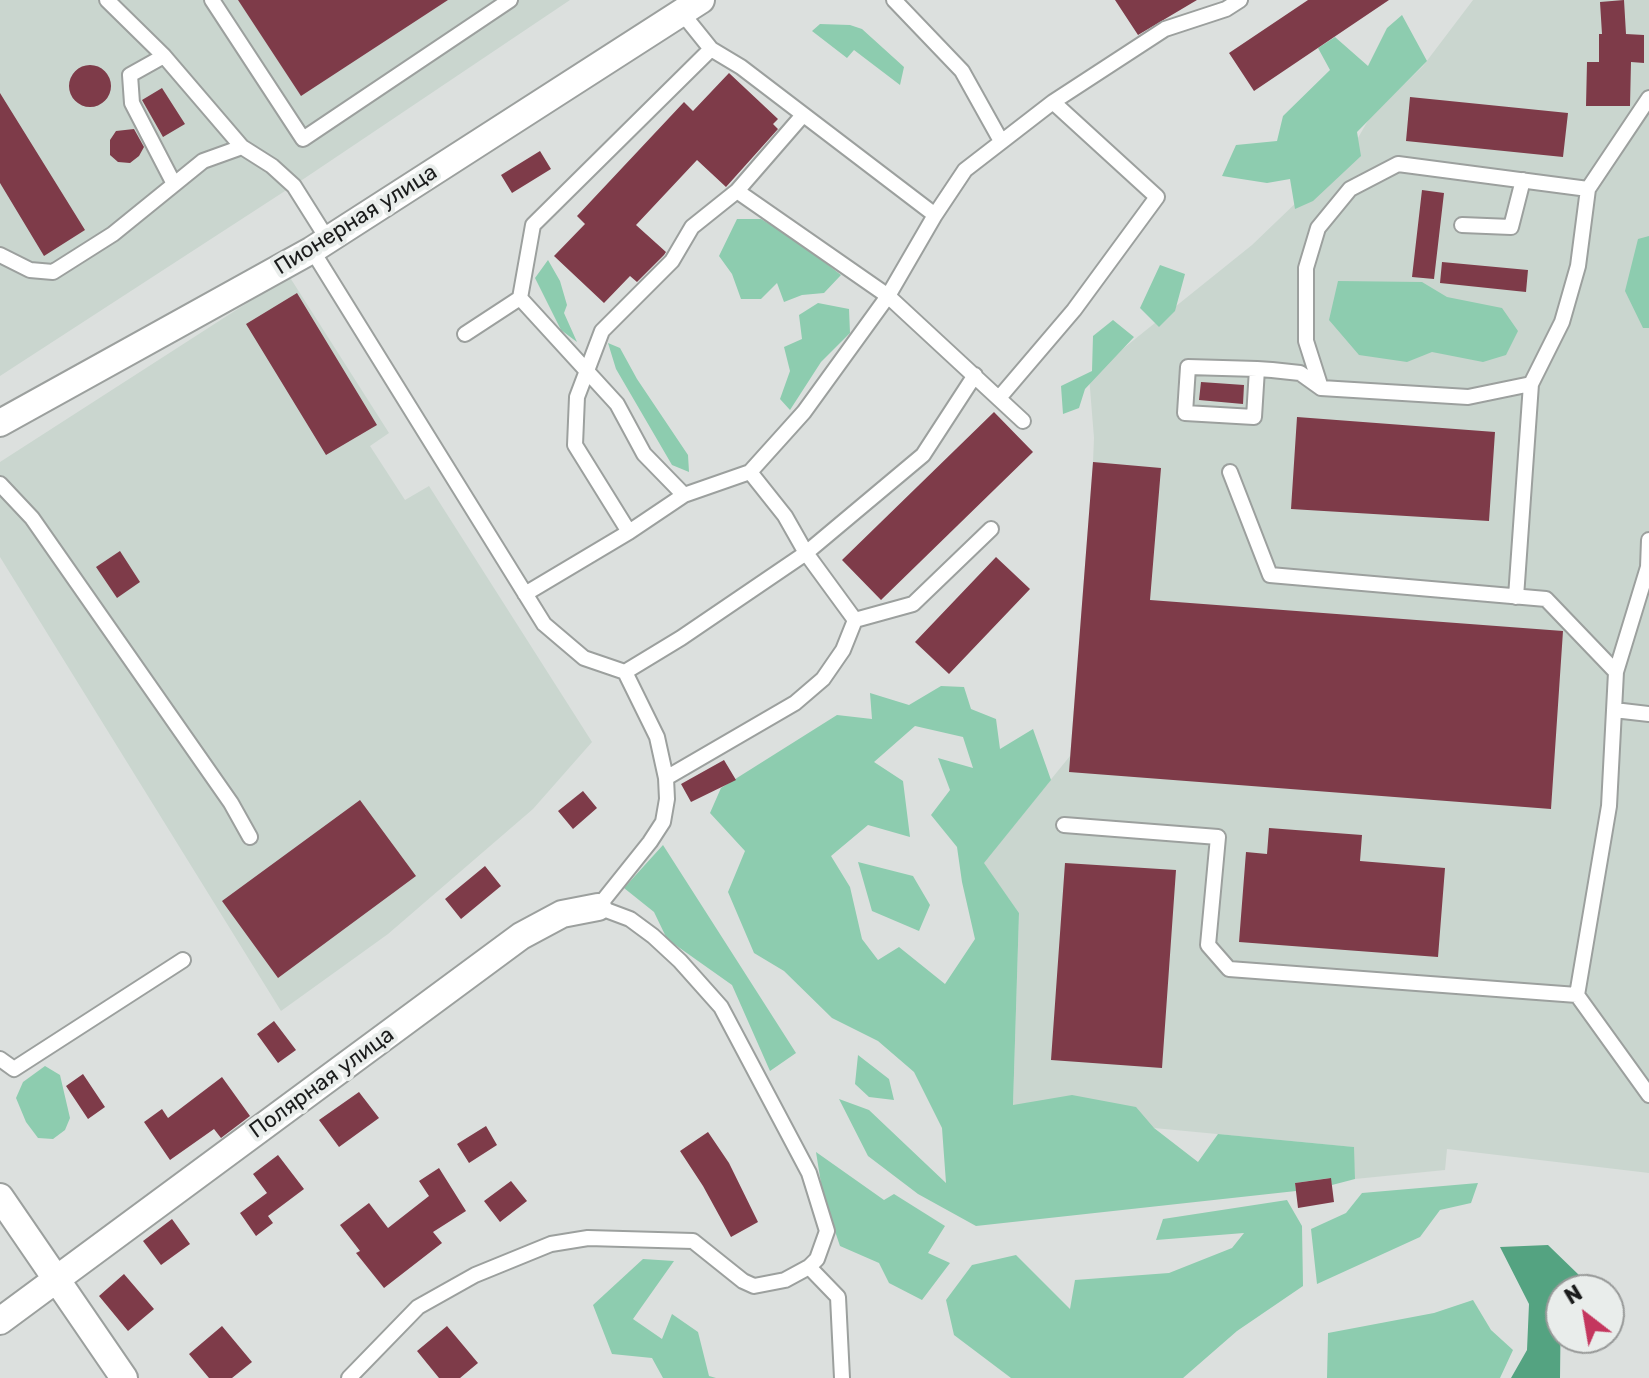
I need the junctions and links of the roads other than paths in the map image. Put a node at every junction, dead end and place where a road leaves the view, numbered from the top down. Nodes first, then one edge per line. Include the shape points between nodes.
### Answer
1 (107, 0) edge
2 (212, 0) edge
3 (510, 0) edge
4 (894, 0) edge
5 (1240, 0) edge
6 (692, 6) edge
7 (711, 49) junction
8 (164, 56) junction
9 (1649, 98) edge
10 (1053, 102) junction
11 (803, 115) junction
12 (1001, 141) junction
13 (242, 147) junction
14 (1523, 180) junction
15 (174, 184) junction
16 (1588, 189) junction
17 (737, 191) junction
18 (935, 215) junction
19 (1462, 225) dead end
20 (320, 245) junction
21 (0, 255) edge
22 (888, 296) junction
23 (520, 298) junction
24 (465, 334) dead end
25 (1257, 369) junction
26 (587, 370) junction
27 (975, 375) junction
28 (1531, 384) junction
29 (1321, 388) junction
30 (999, 398) junction
31 (1023, 421) dead end
32 (0, 423) edge
33 (750, 472) junction
34 (1230, 472) dead end
35 (0, 484) edge
36 (684, 495) junction
37 (991, 529) dead end
38 (629, 532) junction
39 (1649, 540) edge
40 (806, 553) junction
41 (525, 594) junction
42 (1516, 597) junction
43 (855, 620) junction
44 (625, 672) junction
45 (1616, 672) junction
46 (1614, 710) junction
47 (1649, 714) edge
48 (666, 778) junction
49 (1064, 825) dead end
50 (250, 837) dead end
51 (598, 907) junction
52 (183, 960) dead end
53 (1577, 995) junction
54 (0, 1059) edge
55 (1649, 1095) edge
56 (0, 1197) edge
57 (809, 1267) junction
58 (56, 1280) junction
59 (0, 1321) edge
60 (124, 1378) edge
61 (349, 1378) edge
62 (842, 1378) edge

1 - 8 lane
2 - 3 lane via 303,139
4 - 12 lane via 962,71
5 - 10 lane via 1165,29
6 - 7 lane
6 - 20 street, Пионерная улица
7 - 11 lane
7 - 23 lane via 533,225
8 - 13 lane
8 - 15 lane via 130,75 132,103
9 - 16 lane
10 - 12 lane
10 - 30 lane via 1157,197 1074,310
11 - 17 lane
11 - 18 lane
12 - 18 lane via 965,170
13 - 15 lane via 203,161
13 - 20 lane via 294,186
14 - 16 lane
14 - 19 lane via 1511,227
14 - 29 lane via 1398,164 1350,189 1318,228 1306,268 1306,341
15 - 21 lane via 113,234 53,272 30,270
16 - 28 lane via 1578,266 1562,322
17 - 22 lane
17 - 26 lane via 692,227 672,261 602,331
18 - 22 lane
20 - 32 street, Пионерная улица
20 - 41 lane
22 - 27 lane
22 - 33 lane via 804,412
23 - 24 lane
23 - 26 lane
25 - 25 lane via 1188,367 1185,413 1254,417
25 - 29 lane via 1300,373
26 - 36 lane via 617,404 644,454
26 - 38 lane via 577,397 575,445
27 - 30 lane
27 - 40 lane via 923,455
28 - 29 lane via 1468,397
28 - 42 lane
30 - 31 lane
33 - 36 lane
33 - 40 lane
34 - 42 lane via 1270,575
35 - 50 lane via 32,518
36 - 38 lane
37 - 43 lane via 913,604
38 - 41 lane
39 - 45 lane via 1648,567
40 - 43 lane
40 - 44 lane
41 - 44 lane via 544,624 584,658
42 - 45 lane via 1546,599
43 - 48 lane via 823,679 795,703
44 - 48 lane via 657,737
45 - 46 lane
46 - 47 lane
46 - 53 lane via 1609,806
48 - 51 lane via 663,822
49 - 53 lane via 1218,837 1208,945 1229,969
51 - 57 lane via 630,919 653,936 721,1007 809,1173 827,1231
51 - 58 street, Полярная улица via 562,914 521,936
52 - 54 lane via 14,1069
53 - 55 lane
56 - 58 street
57 - 61 lane via 785,1280 754,1286 693,1241 588,1238 551,1244 475,1275 418,1307
57 - 62 lane via 838,1297
58 - 59 street, Полярная улица
58 - 60 street

